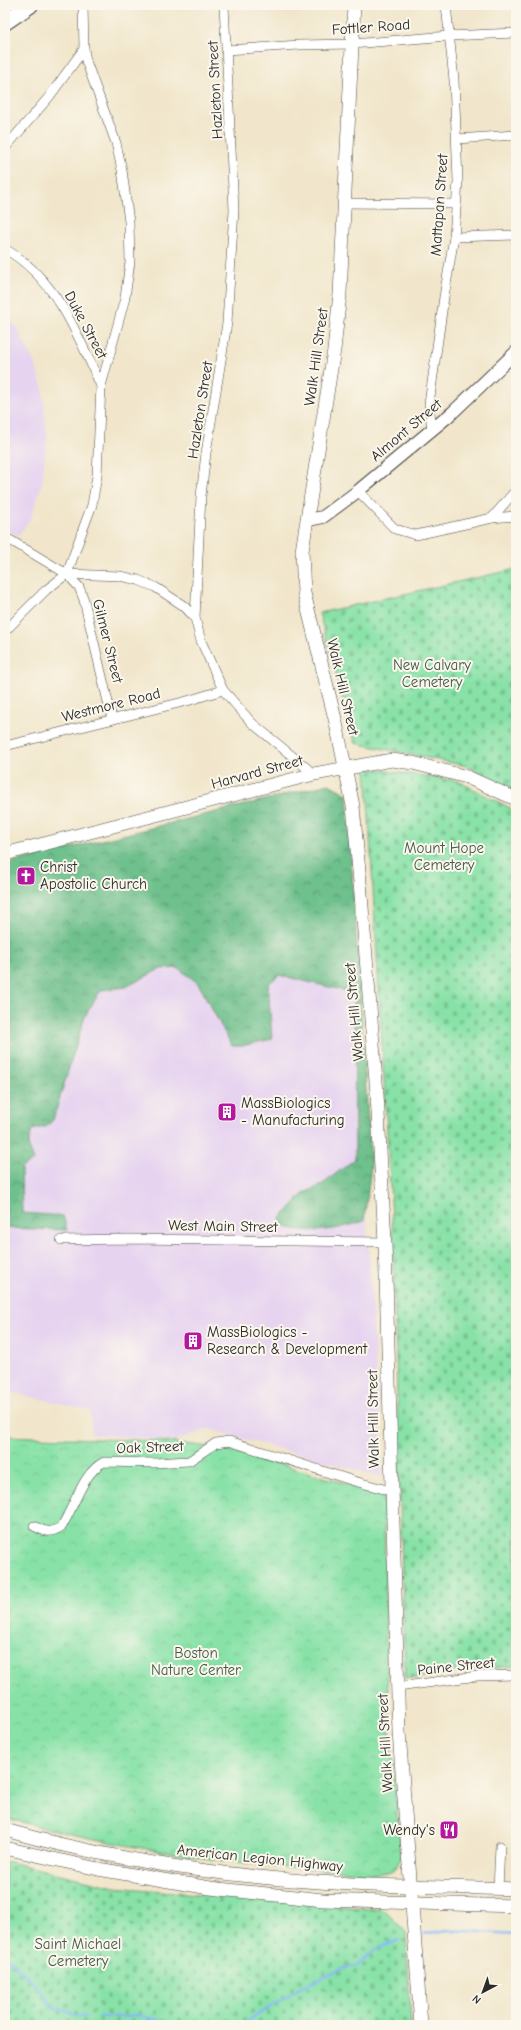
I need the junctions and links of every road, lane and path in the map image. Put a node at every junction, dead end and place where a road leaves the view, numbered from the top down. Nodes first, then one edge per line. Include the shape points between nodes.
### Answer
1 (30, 5) edge
2 (83, 5) edge
3 (224, 5) edge
4 (354, 5) edge
5 (446, 5) edge
6 (5, 22) edge
7 (516, 33) edge
8 (448, 36) junction
9 (352, 44) junction
10 (84, 48) junction
11 (227, 50) junction
12 (516, 135) edge
13 (457, 139) junction
14 (5, 148) edge
15 (344, 203) junction
16 (456, 204) junction
17 (516, 235) edge
18 (454, 237) junction
19 (5, 249) edge
20 (516, 352) edge
21 (101, 386) junction
22 (432, 430) junction
23 (516, 490) edge
24 (358, 491) junction
25 (516, 516) edge
26 (492, 518) junction
27 (308, 520) junction
28 (5, 537) edge
29 (67, 574) junction
30 (195, 618) junction
31 (5, 631) edge
32 (223, 690) junction
33 (112, 720) junction
34 (5, 746) edge
35 (344, 769) junction
36 (314, 774) junction
37 (516, 799) edge
38 (5, 854) edge
39 (61, 1240) dead end
40 (385, 1242) junction
41 (391, 1490) junction
42 (34, 1526) dead end
43 (516, 1675) edge
44 (398, 1687) junction
45 (5, 1830) edge
46 (500, 1846) dead end
47 (5, 1848) edge
48 (411, 1886) junction
49 (498, 1889) junction
50 (516, 1889) edge
51 (412, 1904) junction
52 (516, 1906) edge
53 (421, 2025) edge

1 - 6 highway
2 - 10 street
3 - 11 street, Hazleton Street
4 - 9 main road, Walk Hill Street
5 - 8 street, Mattapan Street
7 - 8 street, Fottler Road
8 - 9 street, Fottler Road
8 - 13 street, Mattapan Street via 454,80
9 - 11 street, Fottler Road
9 - 15 main road, Walk Hill Street
10 - 14 street via 49,97
10 - 21 street via 86,61 116,143 129,222 130,262 125,298
11 - 30 street, Hazleton Street via 234,210 232,261 227,330 201,496
12 - 13 street
13 - 16 street, Mattapan Street
15 - 16 street
15 - 27 main road, Walk Hill Street via 335,343
16 - 18 street, Mattapan Street
17 - 18 street
18 - 22 street, Mattapan Street via 429,404
19 - 21 street, Duke Street via 19,257 60,301
20 - 22 street, Almont Street
21 - 29 street via 97,476 92,505
22 - 24 street, Almont Street
23 - 26 street
24 - 26 street via 395,529 416,535
24 - 27 street, Almont Street via 323,517
25 - 26 street
27 - 35 main road, Walk Hill Street via 302,551 304,593 336,723
28 - 29 street
29 - 30 street via 120,576 138,580 155,587 184,606
29 - 31 street via 46,590
29 - 33 street, Gilmer Street via 79,587 84,600
30 - 32 street, Hazleton Street via 201,641
32 - 33 street, Westmore Road
32 - 36 street, Hazleton Street via 252,723
33 - 34 street, Westmore Road
35 - 36 main road, Harvard Street
35 - 37 main road, Harvard Street via 392,760 413,763 467,777
35 - 40 main road, Walk Hill Street via 353,806 360,882 377,1094
36 - 38 main road, Harvard Street
39 - 40 street, West Main Street
40 - 41 main road, Walk Hill Street
41 - 42 street, Oak Street via 354,1481 229,1441 216,1443 189,1461 104,1462 97,1465 88,1474 62,1526 54,1532 44,1532
41 - 44 main road, Walk Hill Street
43 - 44 street, Paine Street via 477,1676
44 - 48 main road, Walk Hill Street
45 - 48 main road, American Legion Highway via 87,1851 197,1869 306,1880
46 - 49 street
47 - 51 main road via 98,1869 210,1888 323,1900
48 - 49 main road, American Legion Highway
48 - 51 main road, Walk Hill Street
49 - 50 main road, American Legion Highway
51 - 52 main road
51 - 53 main road, Walk Hill Street

